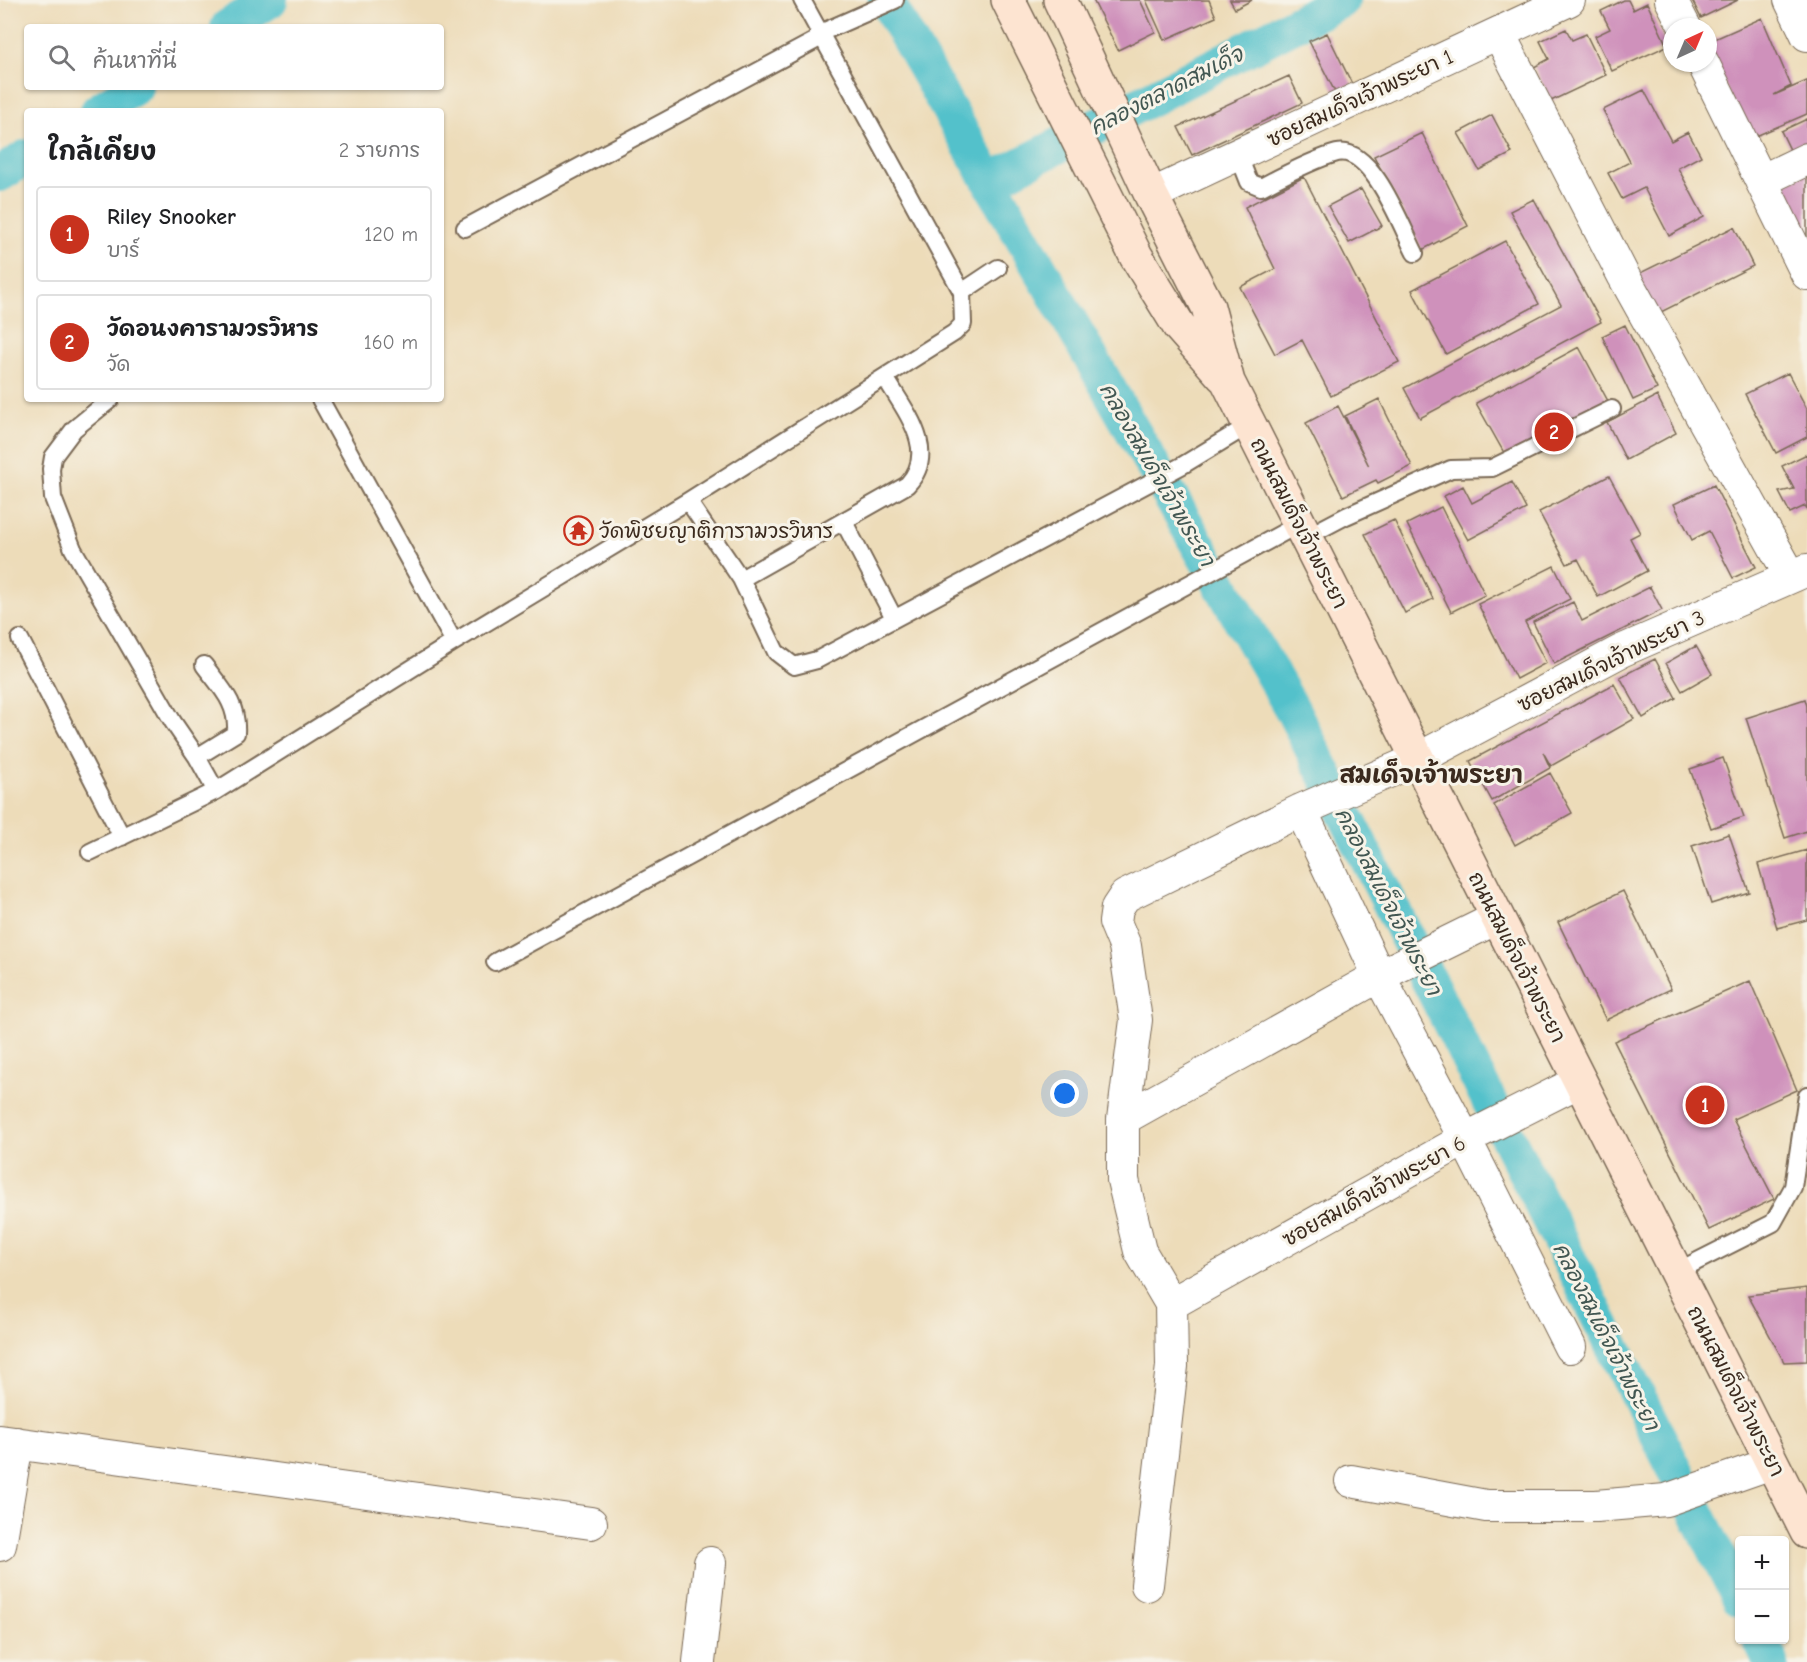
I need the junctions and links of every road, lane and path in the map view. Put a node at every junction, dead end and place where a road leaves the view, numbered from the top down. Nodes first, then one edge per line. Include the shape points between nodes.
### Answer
1 (802, 0) edge
2 (895, 0) edge
3 (1008, 0) edge
4 (1060, 0) edge
5 (1569, 0) edge
6 (1671, 0) edge
7 (1790, 0) edge
8 (1680, 18) edge
9 (1499, 34) junction
10 (1807, 35) edge
11 (819, 36) junction
12 (1707, 72) edge
13 (1238, 154) junction
14 (1807, 159) edge
15 (1761, 181) junction
16 (1151, 195) junction
17 (465, 228) dead end
18 (1415, 253) dead end
19 (998, 268) dead end
20 (1807, 274) edge
21 (962, 292) junction
22 (885, 377) junction
23 (1228, 382) junction
24 (107, 402) edge
25 (322, 402) edge
26 (1612, 410) dead end
27 (1249, 426) junction
28 (688, 501) junction
29 (844, 522) junction
30 (1303, 531) junction
31 (1799, 574) edge
32 (741, 579) junction
33 (894, 618) junction
34 (20, 639) dead end
35 (454, 642) junction
36 (204, 665) dead end
37 (197, 757) junction
38 (1418, 759) junction
39 (216, 791) junction
40 (1309, 806) junction
41 (122, 837) junction
42 (90, 852) dead end
43 (1497, 918) junction
44 (495, 962) dead end
45 (1390, 972) junction
46 (1580, 1081) junction
47 (1807, 1095) edge
48 (1123, 1119) junction
49 (1474, 1135) junction
50 (1676, 1272) junction
51 (1171, 1304) junction
52 (1570, 1347) dead end
53 (8, 1442) edge
54 (1772, 1463) junction
55 (1350, 1481) dead end
56 (591, 1523) dead end
57 (1807, 1532) edge
58 (0, 1545) edge
59 (710, 1563) dead end
60 (1147, 1585) dead end
61 (699, 1662) edge

1 - 11 lane
2 - 11 lane
3 - 23 main road, ถนนสมเด็จเจ้าพระยา via 1136,256 1179,326
4 - 16 main road, ถนนสมเด็จเจ้าพระยา
5 - 9 street, ซอยสมเด็จเจ้าพระยา 1
6 - 8 street
7 - 10 street
9 - 13 street, ซอยสมเด็จเจ้าพระยา 1
9 - 31 street via 1623,275
11 - 17 lane
11 - 21 lane
12 - 15 street
13 - 16 street, ซอยสมเด็จเจ้าพระยา 1
13 - 18 lane via 1249,182 1261,188 1339,153 1358,157 1374,172
14 - 15 street
15 - 20 street
16 - 23 main road, ถนนสมเด็จเจ้าพระยา via 1208,307
19 - 21 lane
21 - 22 lane via 963,324
22 - 28 lane
22 - 29 lane via 918,435 918,474 907,485
23 - 27 main road, ถนนสมเด็จเจ้าพระยา
24 - 37 lane via 74,429 53,457 53,498 73,549
25 - 35 lane
26 - 30 lane via 1492,468 1451,469
27 - 30 main road, ถนนสมเด็จเจ้าพระยา
27 - 33 lane
28 - 32 lane
28 - 35 lane
29 - 32 lane
29 - 33 lane
30 - 38 main road, ถนนสมเด็จเจ้าพระยา
30 - 44 lane via 1236,556
31 - 38 street, ซอยสมเด็จเจ้าพระยา 3 via 1621,651
32 - 33 lane via 776,652 794,666 817,660
34 - 41 lane
35 - 39 lane
36 - 37 lane via 234,707 236,733
37 - 39 lane
38 - 40 street, ซอยสมเด็จเจ้าพระยา 3
38 - 43 main road, ถนนสมเด็จเจ้าพระยา
39 - 41 lane
40 - 45 street
40 - 48 street, ซอยสมเด็จเจ้าพระยา 3 via 1125,896 1117,908 1116,922 1125,946 1136,1020
41 - 42 lane
43 - 45 street
43 - 46 main road, ถนนสมเด็จเจ้าพระยา
45 - 48 street
45 - 49 street
46 - 49 street, ซอยสมเด็จเจ้าพระยา 6
46 - 50 main road, ถนนสมเด็จเจ้าพระยา
47 - 50 lane via 1793,1186 1773,1222
48 - 51 street via 1124,1180 1140,1251
49 - 51 street, ซอยสมเด็จเจ้าพระยา 6
49 - 52 street
50 - 54 main road, ถนนสมเด็จเจ้าพระยา
51 - 60 street via 1172,1366
53 - 56 street
53 - 58 street
54 - 55 street via 1666,1500 1596,1506 1486,1506
54 - 57 main road, ถนนสมเด็จเจ้าพระยา
59 - 61 street

